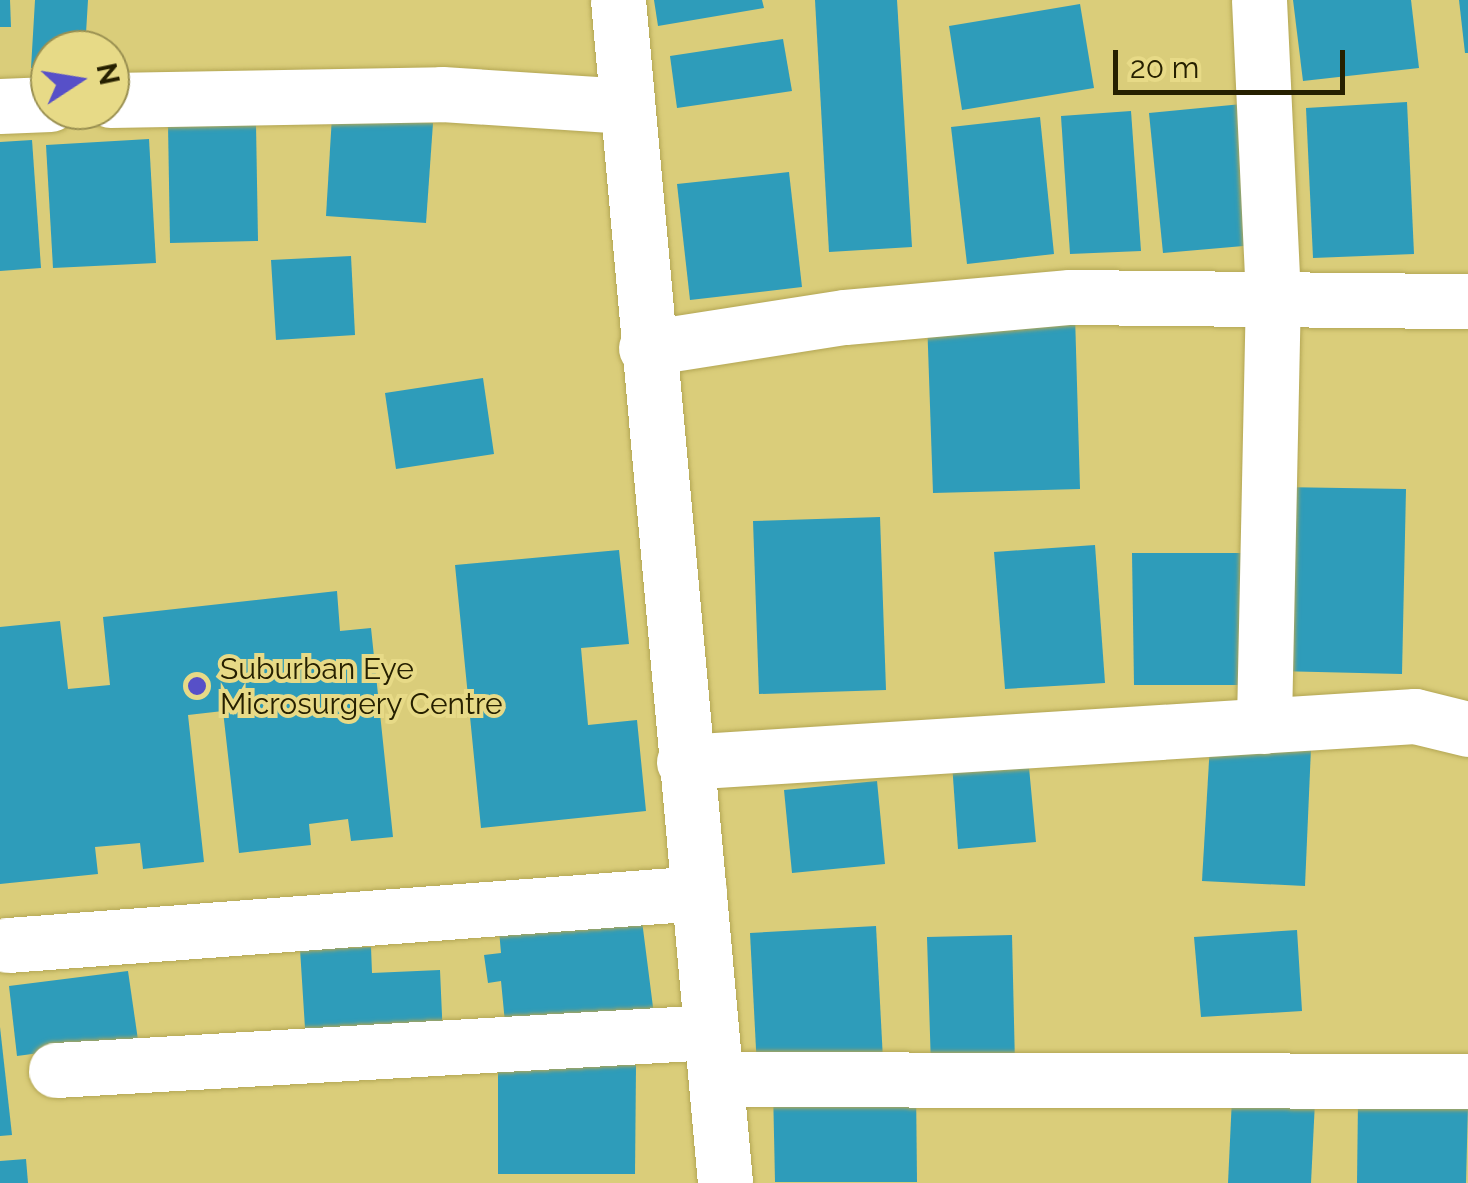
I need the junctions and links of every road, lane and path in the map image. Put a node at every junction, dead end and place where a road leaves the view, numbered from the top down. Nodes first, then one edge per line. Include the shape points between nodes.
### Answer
1 (618, 0) edge
2 (1259, 0) edge
3 (130, 100) edge
4 (30, 105) edge
5 (0, 106) edge
6 (627, 106) junction
7 (1273, 292) junction
8 (1468, 300) edge
9 (646, 348) junction
10 (1264, 726) junction
11 (1468, 729) edge
12 (684, 762) junction
13 (699, 893) junction
14 (8, 945) dead end
15 (714, 1055) junction
16 (56, 1070) dead end
17 (1468, 1081) edge
18 (725, 1183) edge

1 - 6 street
2 - 7 street
3 - 6 street via 442,94
4 - 5 street
6 - 9 street
7 - 8 street
7 - 9 street via 864,315
7 - 10 street
9 - 12 street
10 - 11 street via 1415,716
10 - 12 street
12 - 13 street
13 - 14 street
13 - 15 street
15 - 16 street
15 - 17 street
15 - 18 street

